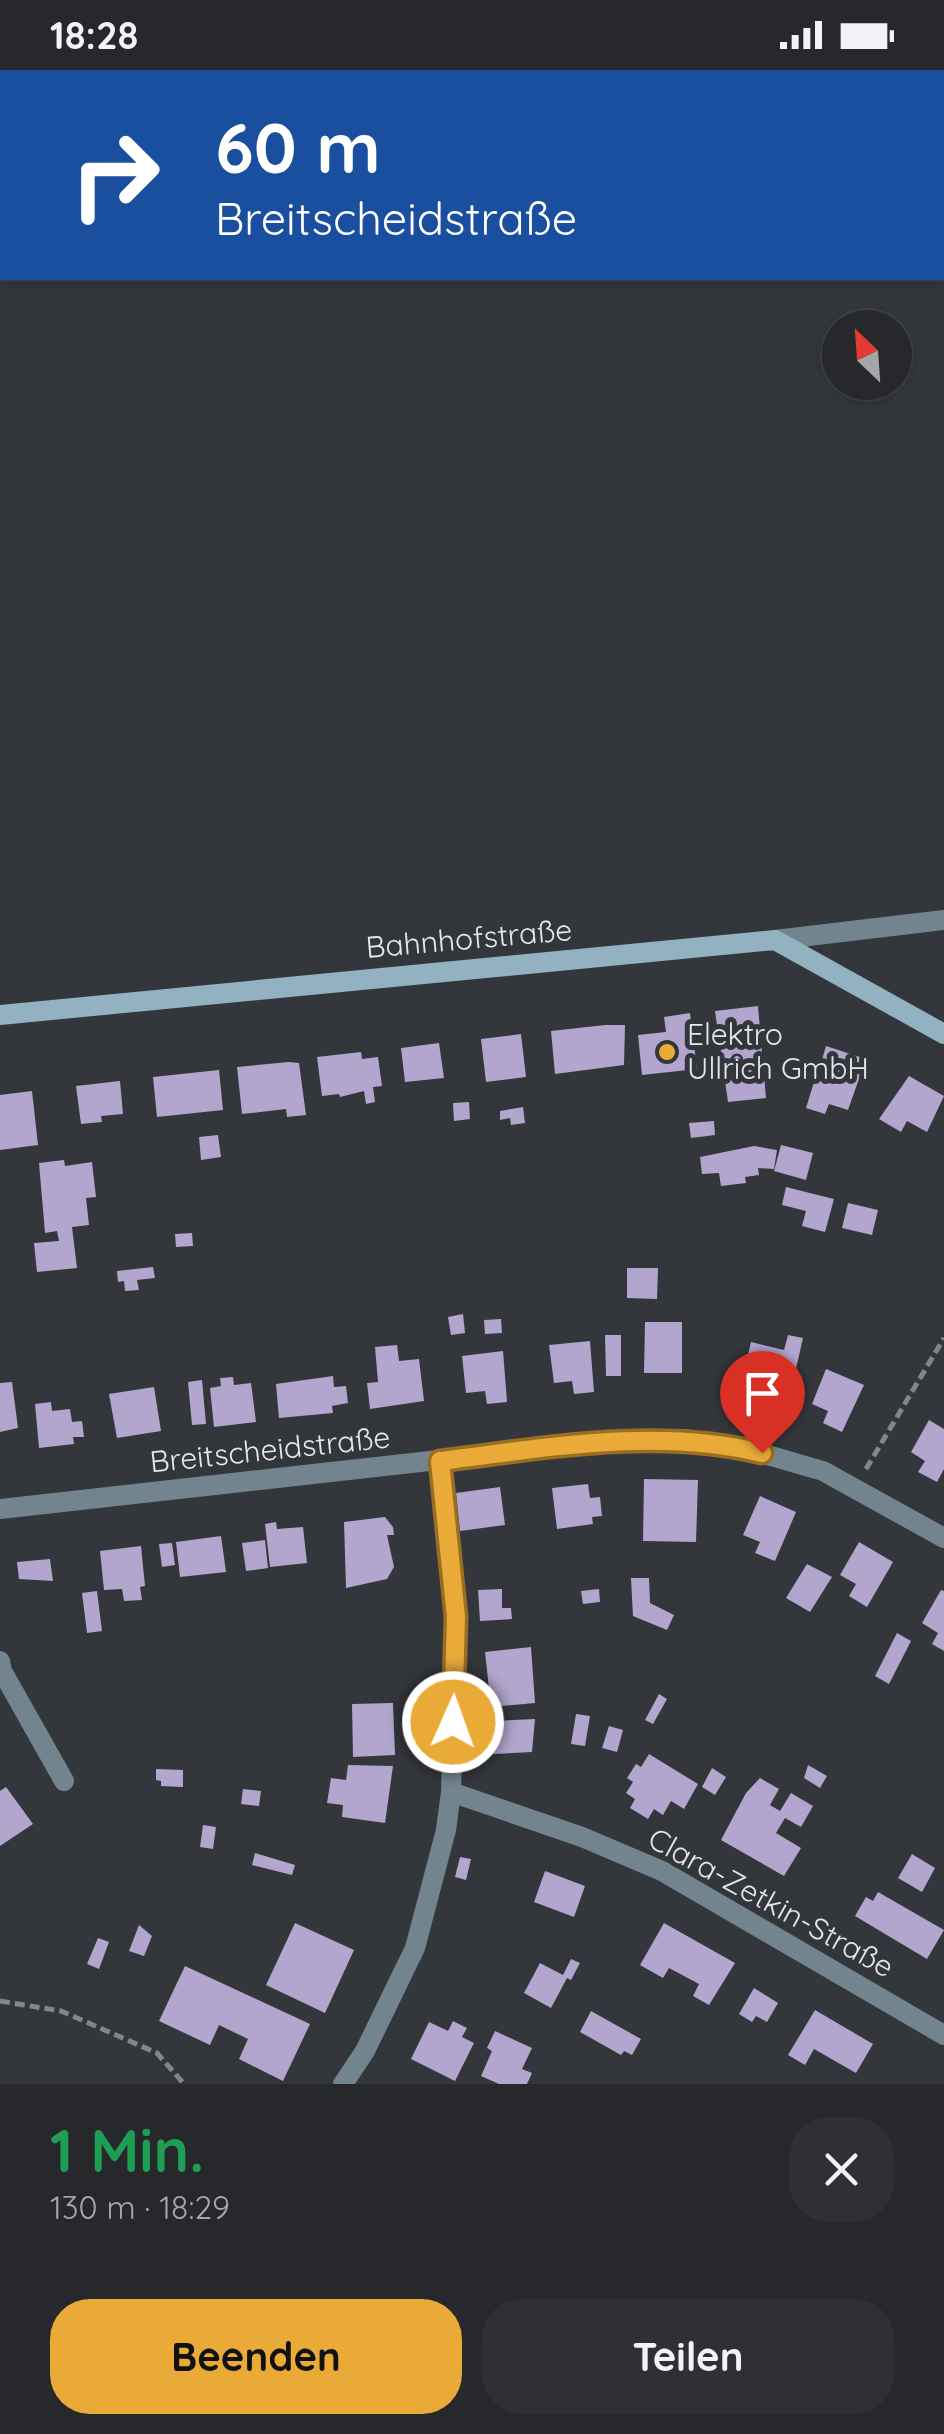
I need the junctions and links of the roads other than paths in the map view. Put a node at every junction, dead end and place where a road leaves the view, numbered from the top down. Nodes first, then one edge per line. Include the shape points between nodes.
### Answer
1 (944, 920) edge
2 (775, 940) junction
3 (0, 1015) edge
4 (944, 1034) edge
5 (440, 1461) junction
6 (0, 1510) edge
7 (944, 1538) edge
8 (0, 1661) edge
9 (64, 1781) dead end
10 (451, 1792) junction
11 (944, 2035) edge
12 (343, 2084) edge

1 - 2 street, Bahnhofstraße
2 - 3 main road, Bahnhofstraße
2 - 4 main road
5 - 6 street, Breitscheidstraße
5 - 7 street, Breitscheidstraße via 684,1439 786,1459 856,1487
5 - 10 street via 456,1617
8 - 9 street
10 - 11 street, Clara-Zetkin-Straße via 662,1872
10 - 12 street via 415,1948

